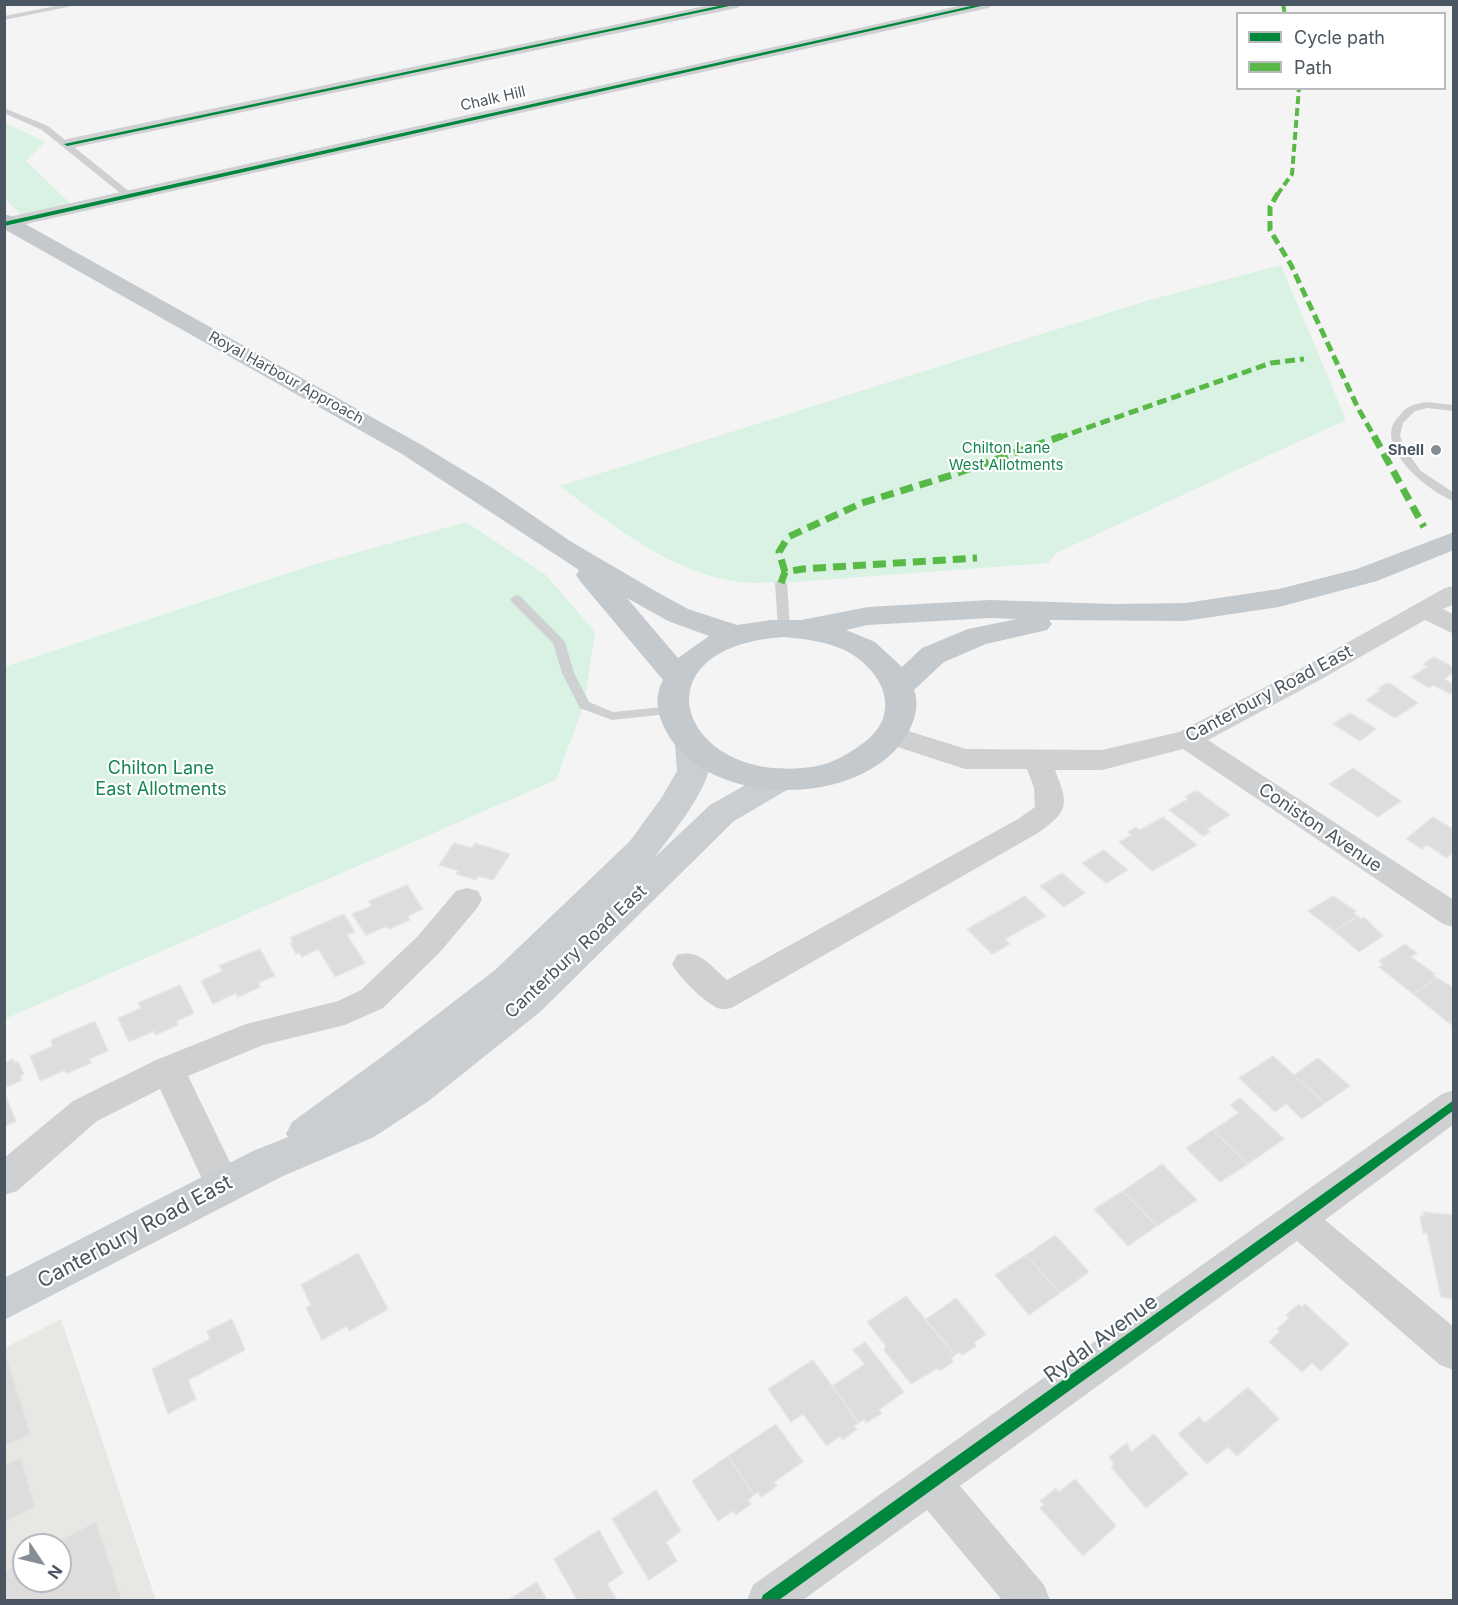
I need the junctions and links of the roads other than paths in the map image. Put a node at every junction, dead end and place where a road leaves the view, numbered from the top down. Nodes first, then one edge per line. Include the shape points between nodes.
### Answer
1 (79, 4) edge
2 (737, 4) edge
3 (988, 4) edge
4 (4, 18) edge
5 (4, 110) edge
6 (67, 144) junction
7 (128, 195) junction
8 (4, 222) edge
9 (1454, 408) edge
10 (1454, 498) edge
11 (1454, 540) edge
12 (560, 547) junction
13 (781, 583) dead end
14 (1454, 593) edge
15 (516, 599) dead end
16 (1426, 610) junction
17 (1114, 613) junction
18 (1454, 626) edge
19 (793, 628) junction
20 (735, 635) junction
21 (678, 679) junction
22 (898, 687) junction
23 (673, 710) junction
24 (892, 735) junction
25 (1187, 739) junction
26 (691, 744) junction
27 (1037, 760) junction
28 (782, 779) junction
29 (467, 899) dead end
30 (1454, 916) edge
31 (688, 964) dead end
32 (168, 1070) junction
33 (1454, 1104) edge
34 (267, 1164) junction
35 (4, 1180) edge
36 (223, 1185) junction
37 (1298, 1219) junction
38 (4, 1300) edge
39 (1454, 1352) edge
40 (931, 1483) junction
41 (768, 1600) edge
42 (1029, 1600) edge

1 - 4 lane
2 - 6 street
3 - 7 street, Chalk Hill
5 - 6 lane via 45,128
6 - 7 lane
7 - 8 street, Chalk Hill
8 - 12 highway, Royal Harbour Approach via 411,449
9 - 10 lane via 1427,405 1411,409 1398,422 1395,435 1417,473
11 - 17 highway via 1367,576 1279,598 1185,612
12 - 20 highway, Royal Harbour Approach via 678,615
12 - 21 highway, Royal Harbour Approach via 591,576
13 - 19 lane
14 - 16 street, Canterbury Road East
15 - 23 lane via 559,642 568,673 584,705 612,716
16 - 18 street
16 - 25 street, Canterbury Road East
17 - 19 highway via 990,609 868,616
17 - 22 highway via 978,636 933,655
19 - 20 highway
19 - 22 highway via 853,643 873,655
20 - 21 highway via 700,653
21 - 23 highway
22 - 24 highway via 901,712
23 - 26 highway via 679,728
24 - 27 street, Canterbury Road East via 965,759
24 - 28 highway via 874,754 848,769 816,777
25 - 27 street, Canterbury Road East via 1102,760
25 - 30 street, Coniston Avenue
26 - 28 highway via 715,762 746,774
26 - 34 main road, Canterbury Road East via 693,771 642,850 508,980
27 - 31 street via 1048,788 1049,811 1028,826 724,996
28 - 34 main road, Canterbury Road East via 722,813 527,1002 416,1088 360,1125
29 - 32 street via 429,944 372,999 345,1012 258,1033
32 - 35 street via 86,1111
32 - 36 street
33 - 37 street, Rydal Avenue
34 - 36 main road, Canterbury Road East
36 - 38 main road, Canterbury Road East
37 - 39 street
37 - 40 street, Rydal Avenue
40 - 41 street, Rydal Avenue
40 - 42 street

